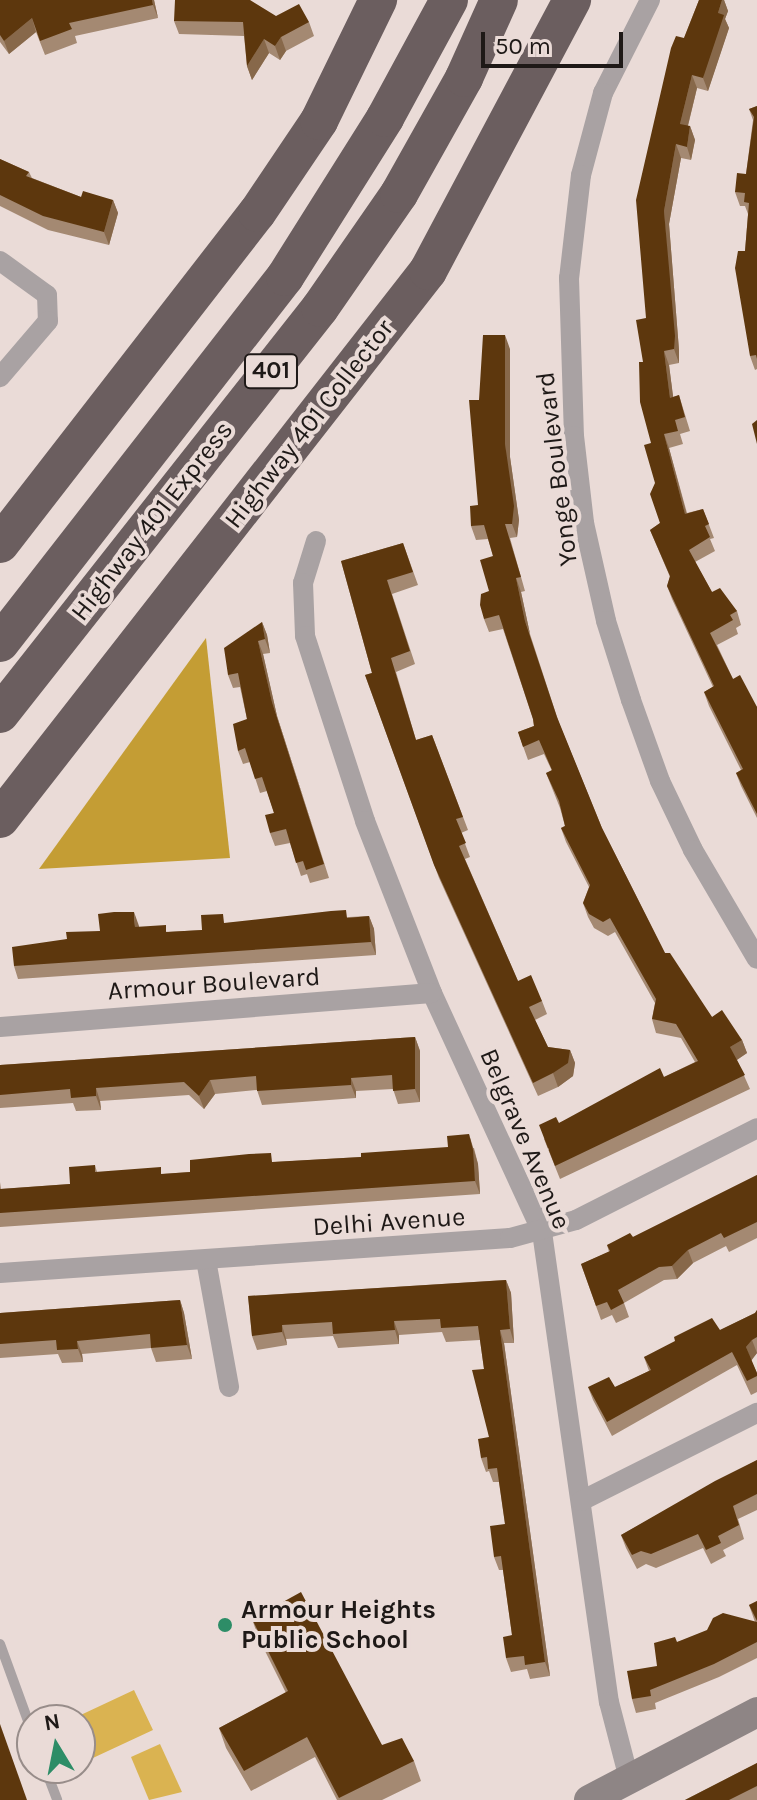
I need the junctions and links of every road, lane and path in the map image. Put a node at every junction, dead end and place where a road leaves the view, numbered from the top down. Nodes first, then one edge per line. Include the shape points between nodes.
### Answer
1 (378, 0) edge
2 (449, 0) edge
3 (499, 0) edge
4 (572, 0) edge
5 (650, 0) edge
6 (0, 261) edge
7 (0, 377) edge
8 (316, 541) dead end
9 (0, 544) edge
10 (0, 643) edge
11 (0, 714) edge
12 (0, 819) edge
13 (757, 959) edge
14 (432, 993) junction
15 (0, 1027) edge
16 (757, 1128) edge
17 (542, 1232) junction
18 (206, 1260) junction
19 (0, 1273) edge
20 (229, 1387) dead end
21 (757, 1413) edge
22 (581, 1501) junction
23 (0, 1644) edge
24 (22, 1704) edge
25 (757, 1712) edge
26 (629, 1779) junction
27 (589, 1800) edge

1 - 9 highway via 319,121 257,213
2 - 10 highway, Highway 401 Express / 401 via 385,118 285,277
3 - 11 highway, Highway 401 Express / 401 via 464,78 399,194 320,308
4 - 12 highway, Highway 401 Collector / 401 via 428,271
5 - 13 street, Yonge Boulevard via 603,93 581,175 569,278 576,450 606,621 660,781
6 - 7 street via 47,295 48,321
8 - 14 street, Belgrave Avenue via 303,583 305,636 365,821
14 - 15 street, Armour Boulevard
14 - 17 street, Belgrave Avenue
16 - 17 street, Delhi Avenue via 576,1220
17 - 18 street, Delhi Avenue via 490,1241
17 - 22 street, Belgrave Avenue
18 - 19 street, Delhi Avenue
18 - 20 street
21 - 22 street
22 - 26 street, Belgrave Avenue via 609,1702
23 - 24 lane
25 - 26 main road
26 - 27 main road

